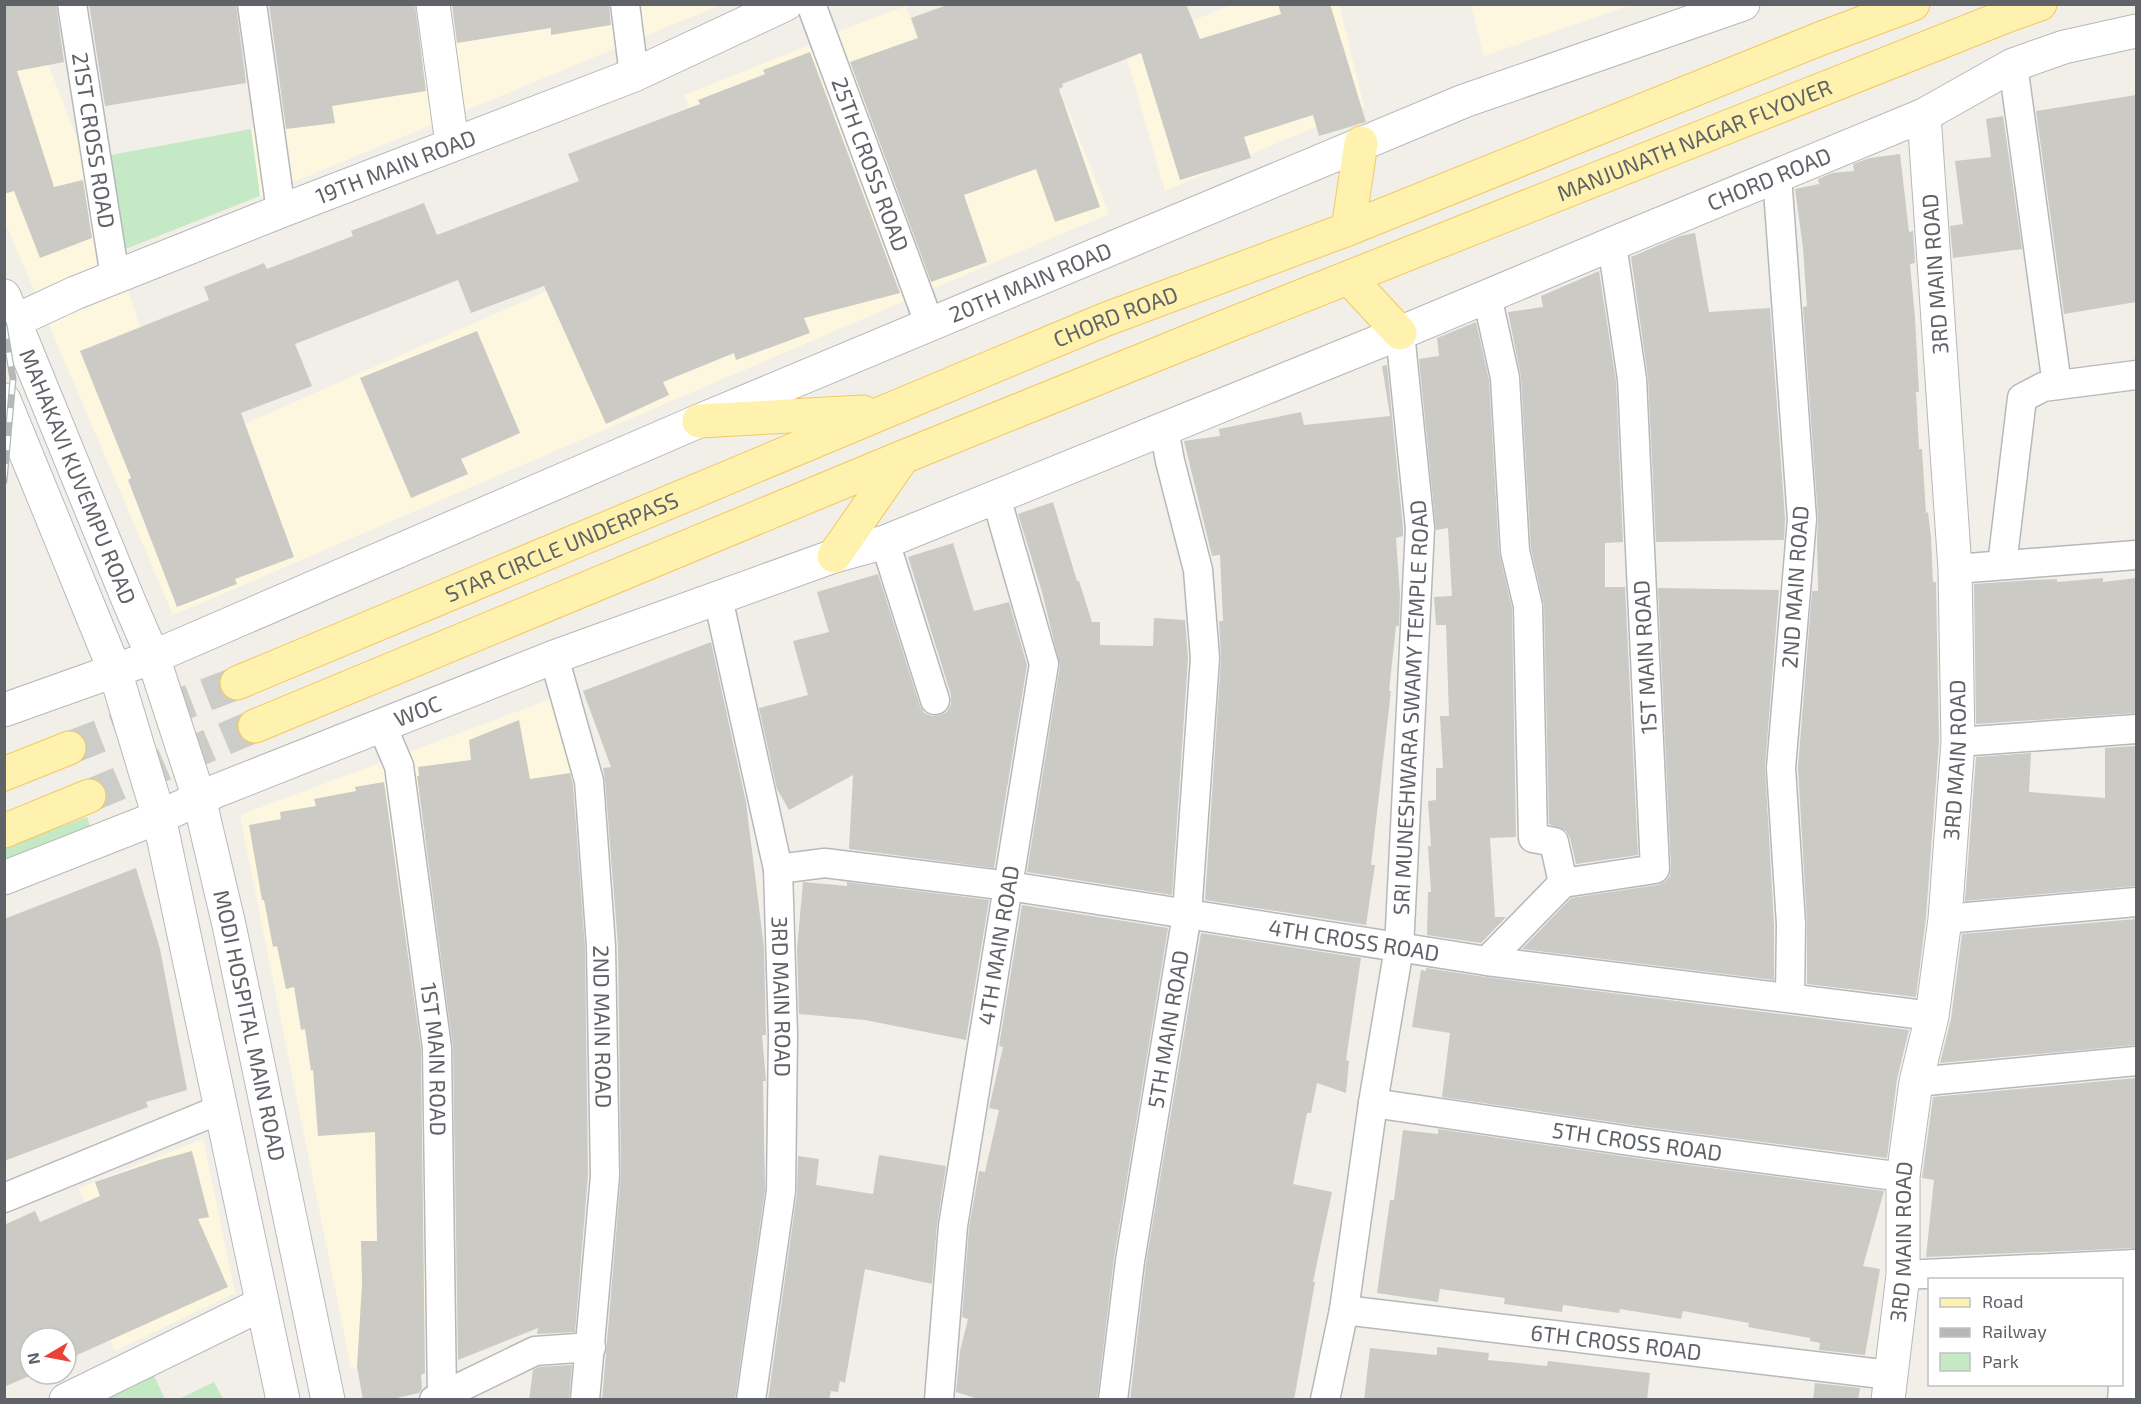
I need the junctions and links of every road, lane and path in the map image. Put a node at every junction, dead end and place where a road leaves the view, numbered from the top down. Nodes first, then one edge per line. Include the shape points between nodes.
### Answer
1 (72, 4) edge
2 (252, 4) edge
3 (433, 4) edge
4 (625, 4) edge
5 (786, 4) edge
6 (811, 4) edge
7 (1743, 4) edge
8 (1913, 4) edge
9 (2040, 4) edge
10 (2136, 31) edge
11 (2013, 65) junction
12 (634, 75) junction
13 (1924, 116) junction
14 (1360, 143) junction
15 (452, 144) junction
16 (1777, 176) junction
17 (281, 211) junction
18 (1348, 229) junction
19 (1612, 244) junction
20 (115, 277) junction
21 (1349, 278) junction
22 (1487, 296) junction
23 (8, 315) edge
24 (929, 323) junction
25 (1400, 333) junction
26 (2136, 375) edge
27 (2057, 385) junction
28 (4, 400) edge
29 (886, 411) junction
30 (699, 421) junction
31 (1164, 429) junction
32 (903, 458) junction
33 (996, 497) junction
34 (885, 542) junction
35 (2136, 555) edge
36 (834, 556) junction
37 (2002, 565) junction
38 (1955, 568) junction
39 (718, 598) junction
40 (153, 657) junction
41 (554, 657) junction
42 (115, 671) junction
43 (237, 683) tunnel mouth
44 (935, 700) dead end
45 (4, 710) edge
46 (255, 726) tunnel mouth
47 (382, 726) junction
48 (2136, 729) edge
49 (1958, 742) junction
50 (69, 747) tunnel mouth
51 (4, 774) edge
52 (89, 796) tunnel mouth
53 (199, 798) junction
54 (159, 816) junction
55 (4, 831) edge
56 (778, 869) junction
57 (4, 878) edge
58 (1563, 883) junction
59 (1009, 886) junction
60 (2136, 902) edge
61 (1187, 914) junction
62 (1945, 919) junction
63 (1399, 948) junction
64 (1486, 961) junction
65 (1790, 998) junction
66 (1932, 1016) junction
67 (2136, 1060) edge
68 (1916, 1083) junction
69 (1373, 1103) junction
70 (221, 1109) junction
71 (1903, 1176) junction
72 (4, 1198) edge
73 (2135, 1264) edge
74 (1903, 1275) junction
75 (262, 1304) junction
76 (1344, 1310) junction
77 (591, 1347) junction
78 (1889, 1387) edge
79 (438, 1398) edge
80 (66, 1400) edge
81 (283, 1400) edge
82 (328, 1400) edge
83 (585, 1400) edge
84 (751, 1400) edge
85 (939, 1400) edge
86 (1113, 1400) edge
87 (1325, 1400) edge
88 (2122, 1400) edge

1 - 20 street, 21ST CROSS ROAD
2 - 17 street
3 - 15 street
4 - 12 street
5 - 12 street, 19TH MAIN ROAD
6 - 24 street, 25TH CROSS ROAD
7 - 14 street via 1464,100
8 - 18 main road, MANJUNATH NAGAR FLYOVER
9 - 21 main road, MANJUNATH NAGAR FLYOVER
10 - 11 street, CHORD ROAD via 2064,47
11 - 13 street, CHORD ROAD
11 - 27 street
12 - 15 street, 19TH MAIN ROAD
13 - 16 street, CHORD ROAD
13 - 38 street, 3RD MAIN ROAD
14 - 18 main road
14 - 24 street, 20TH MAIN ROAD
15 - 17 street, 19TH MAIN ROAD
16 - 19 street, CHORD ROAD
16 - 65 street, 2ND MAIN ROAD via 1802,519 1781,768 1791,924
17 - 20 street, 19TH MAIN ROAD
18 - 29 main road, CHORD ROAD via 1104,320
19 - 22 street, CHORD ROAD
19 - 58 street, 1ST MAIN ROAD via 1632,379 1655,869
20 - 23 street, 19TH MAIN ROAD
21 - 25 main road
21 - 32 main road
22 - 25 street, CHORD ROAD
22 - 58 street via 1505,378 1515,551 1528,606 1533,838 1554,842
23 - 40 street, MAHAKAVI KUVEMPU ROAD
24 - 30 street, 20TH MAIN ROAD
25 - 31 street, CHORD ROAD
25 - 63 street, SRI MUNESHWARA SWAMY TEMPLE ROAD via 1420,528
26 - 27 street
27 - 37 street via 2022,398
28 - 42 street, MAHAKAVI KUVEMPU ROAD
29 - 30 main road
29 - 43 main road, STAR CIRCLE UNDERPASS
30 - 40 street, 20TH MAIN ROAD
31 - 33 street, WOC
31 - 61 street, 5TH MAIN ROAD via 1198,570 1205,658
32 - 36 main road
32 - 46 main road
33 - 34 street, WOC
33 - 59 street, 4TH MAIN ROAD via 1044,664
34 - 36 street, WOC
34 - 44 street
35 - 37 street
36 - 39 street, WOC
37 - 38 street
38 - 49 street, 3RD MAIN ROAD
39 - 41 street, WOC
39 - 56 street, 3RD MAIN ROAD
40 - 42 street, 20TH MAIN ROAD
40 - 53 street, MODI HOSPITAL MAIN ROAD
41 - 47 street, WOC
41 - 77 street, 2ND MAIN ROAD via 589,782 601,946 605,1176
42 - 45 street
42 - 54 street, MODI HOSPITAL MAIN ROAD
47 - 53 street, WOC
47 - 79 street, 1ST MAIN ROAD via 399,766 437,1048
48 - 49 street
49 - 62 street, 3RD MAIN ROAD
50 - 51 main road
52 - 55 main road
53 - 54 street, WOC
53 - 82 street, MODI HOSPITAL MAIN ROAD via 230,925
54 - 57 street, WOC
54 - 70 street, MODI HOSPITAL MAIN ROAD
56 - 59 street, 4TH CROSS ROAD via 825,863
56 - 84 street, 3RD MAIN ROAD via 783,1035 781,1191
58 - 64 street
59 - 61 street, 4TH CROSS ROAD
59 - 85 street, 4TH MAIN ROAD via 953,1226
60 - 62 street
61 - 63 street, 4TH CROSS ROAD
61 - 86 street, 5TH MAIN ROAD via 1130,1261
62 - 66 street, 3RD MAIN ROAD
63 - 64 street, 4TH CROSS ROAD
63 - 69 street, SRI MUNESHWARA SWAMY TEMPLE ROAD
64 - 65 street, 4TH CROSS ROAD
65 - 66 street, 4TH CROSS ROAD
66 - 68 street, 3RD MAIN ROAD
67 - 68 street
68 - 71 street, 3RD MAIN ROAD
69 - 71 street, 5TH CROSS ROAD
69 - 76 street, SRI MUNESHWARA SWAMY TEMPLE ROAD
70 - 72 street
70 - 75 street, MODI HOSPITAL MAIN ROAD
71 - 74 street, 3RD MAIN ROAD
73 - 74 street
73 - 88 street
74 - 78 street, 3RD MAIN ROAD
75 - 80 street
75 - 81 street, MODI HOSPITAL MAIN ROAD
76 - 78 street, 6TH CROSS ROAD
76 - 87 street, SRI MUNESHWARA SWAMY TEMPLE ROAD
77 - 79 street via 535,1351
77 - 83 street, 2ND MAIN ROAD

